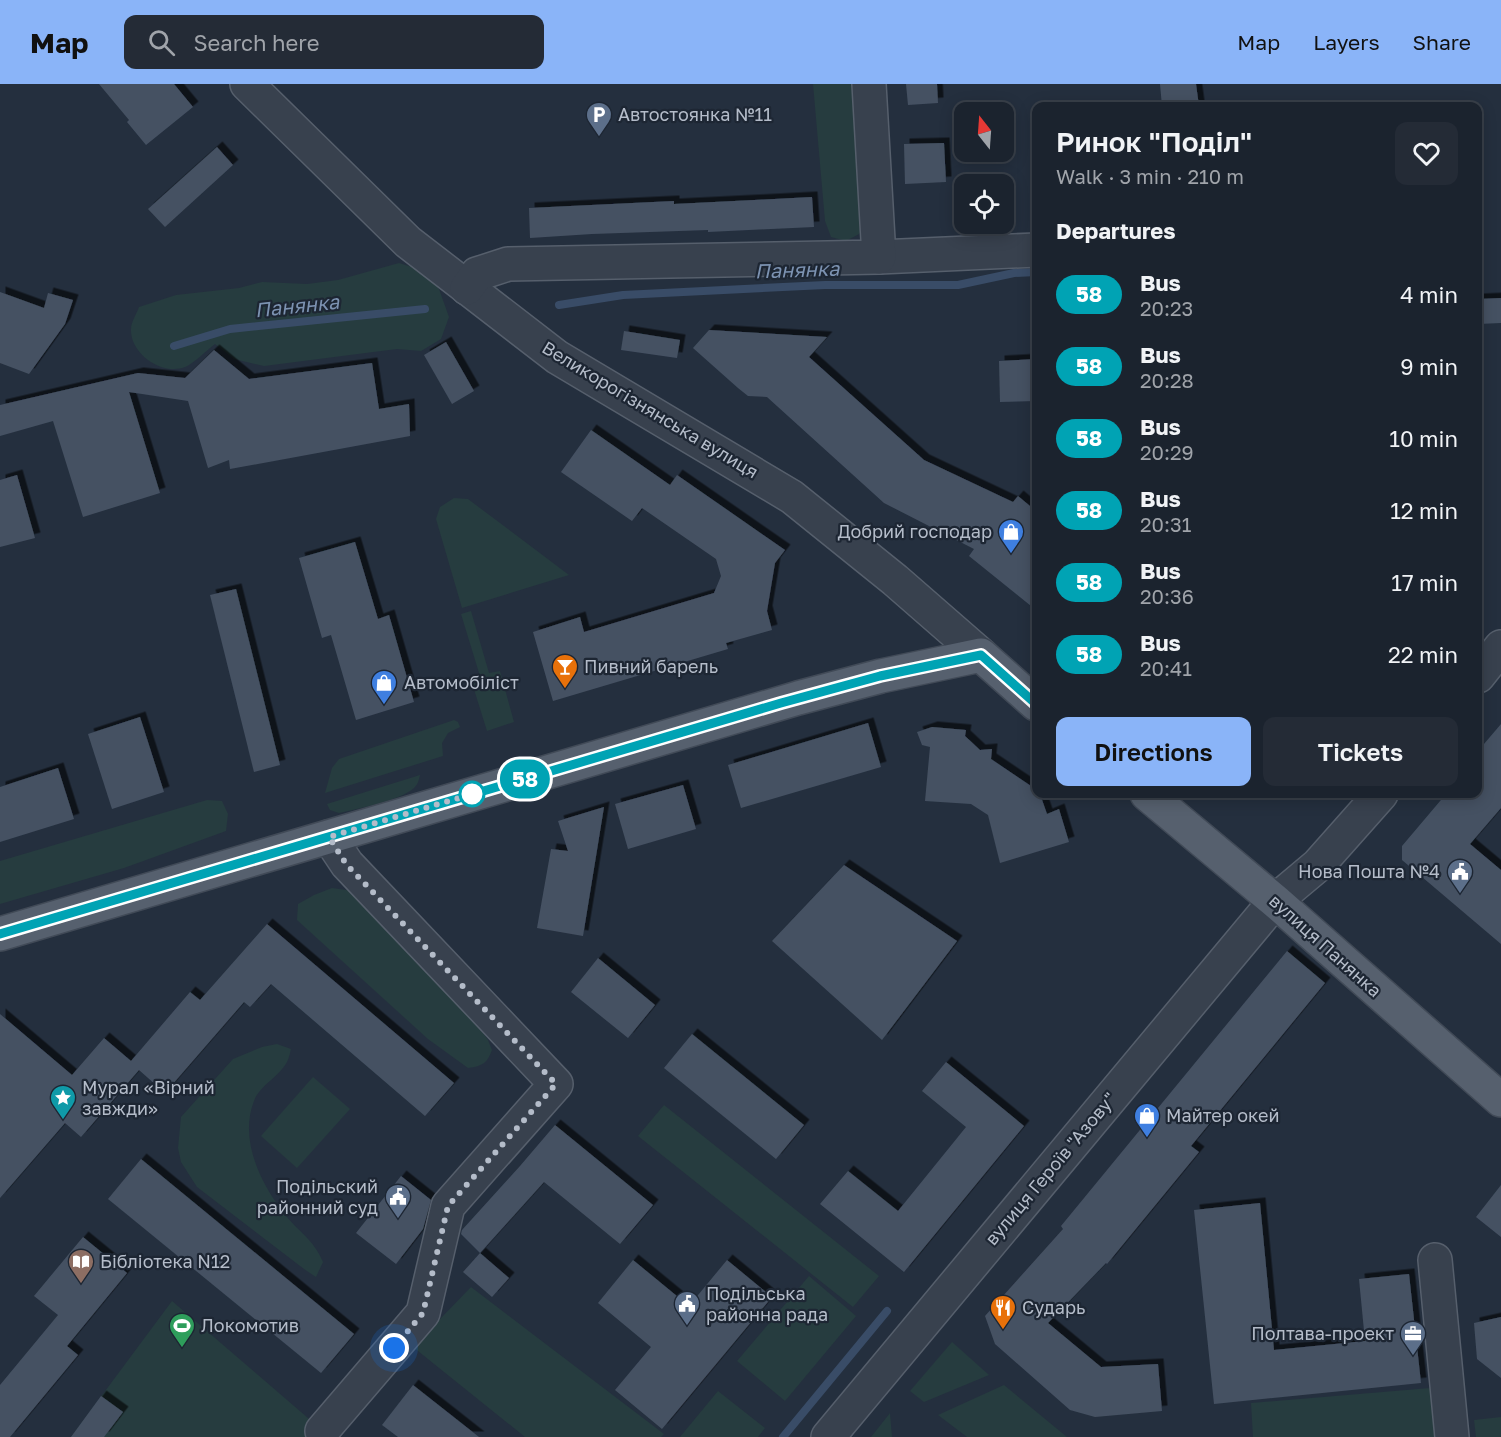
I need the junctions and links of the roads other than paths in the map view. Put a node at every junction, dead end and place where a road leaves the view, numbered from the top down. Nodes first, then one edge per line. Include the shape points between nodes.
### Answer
1 (247, 84) edge
2 (869, 84) edge
3 (1032, 250) edge
4 (879, 257) junction
5 (467, 288) junction
6 (1501, 647) edge
7 (981, 655) junction
8 (1482, 671) edge
9 (1032, 700) edge
10 (1152, 798) edge
11 (1377, 798) edge
12 (329, 837) junction
13 (1275, 901) junction
14 (0, 934) edge
15 (1501, 1100) edge
16 (1435, 1260) dead end
17 (322, 1431) dead end
18 (828, 1437) edge
19 (1452, 1437) edge

1 - 5 street, Великорогізнянська вулиця via 408,242
2 - 4 street
3 - 4 street
4 - 5 street via 508,264 477,274
5 - 7 street, Великорогізнянська вулиця via 557,357 792,497
6 - 8 street
7 - 9 main road
7 - 12 main road via 798,698
10 - 13 main road, вулиця Панянка
11 - 13 street, вулиця Героїв "Азову" via 1318,865
12 - 14 main road
12 - 17 street via 346,864 556,1084 448,1206 423,1313
13 - 15 main road, вулиця Панянка
13 - 18 street, вулиця Героїв "Азову"
16 - 19 street

